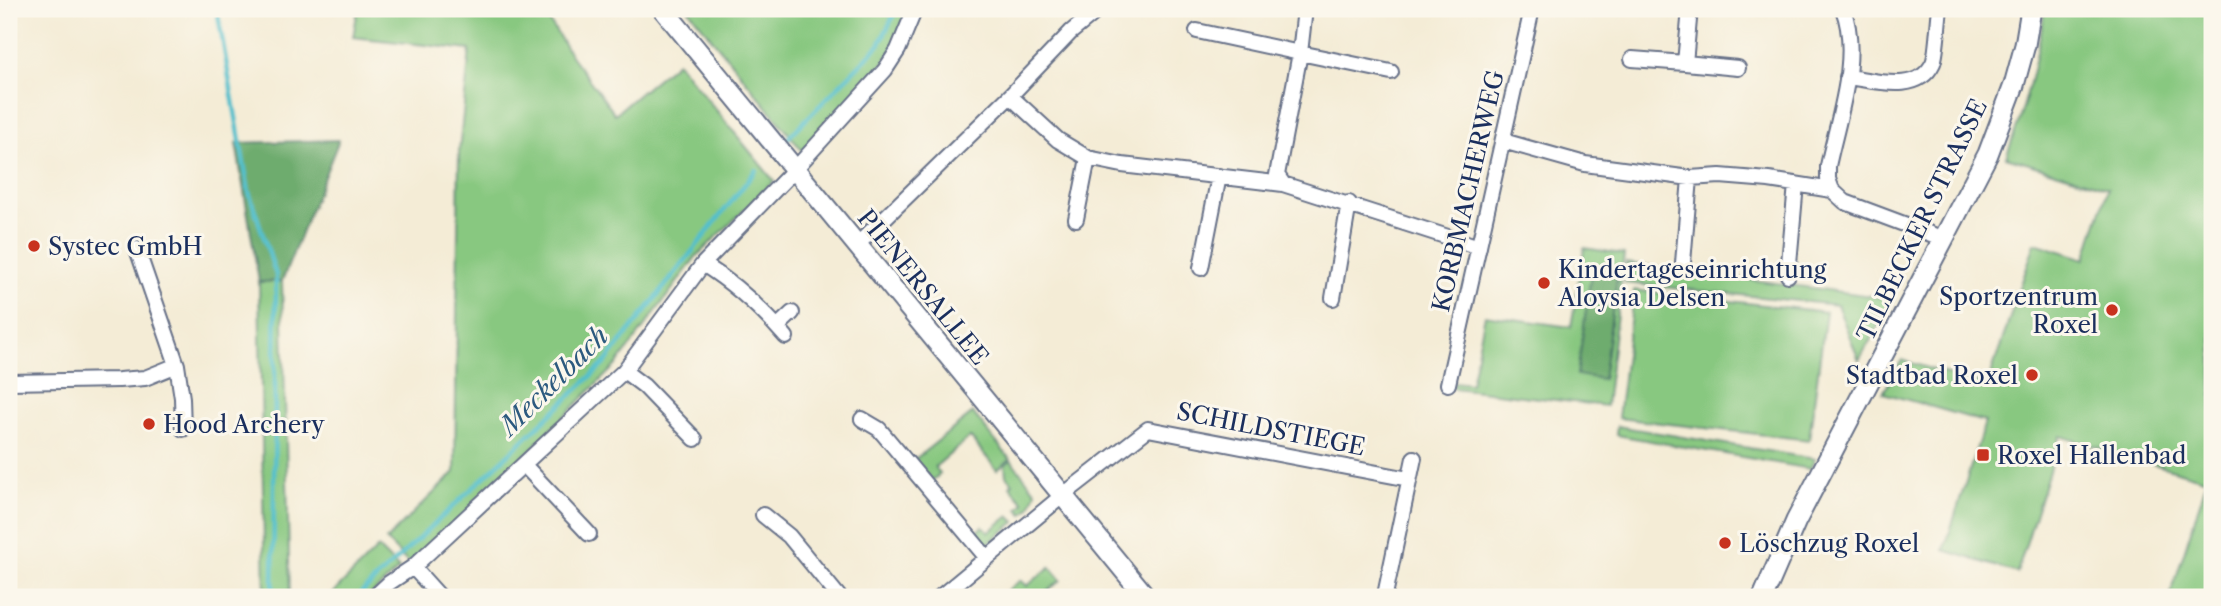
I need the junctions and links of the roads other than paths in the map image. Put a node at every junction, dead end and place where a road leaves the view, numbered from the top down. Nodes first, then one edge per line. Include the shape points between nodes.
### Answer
1 (663, 9) edge
2 (915, 9) edge
3 (1099, 9) edge
4 (1306, 9) edge
5 (1532, 9) edge
6 (1690, 9) edge
7 (1843, 9) edge
8 (1940, 9) edge
9 (2031, 9) edge
10 (1197, 31) dead end
11 (1300, 53) junction
12 (1632, 58) dead end
13 (1685, 63) junction
14 (1738, 68) dead end
15 (1391, 72) dead end
16 (1847, 76) junction
17 (1010, 96) junction
18 (1503, 141) junction
19 (1088, 158) junction
20 (796, 168) junction
21 (1219, 176) junction
22 (1690, 178) junction
23 (1283, 184) junction
24 (1796, 184) junction
25 (1832, 190) junction
26 (1349, 204) junction
27 (1076, 219) dead end
28 (1944, 239) junction
29 (857, 245) junction
30 (1479, 247) junction
31 (137, 249) dead end
32 (1683, 263) dead end
33 (703, 264) junction
34 (1201, 268) dead end
35 (1788, 275) dead end
36 (1333, 298) dead end
37 (792, 313) dead end
38 (177, 365) junction
39 (624, 370) junction
40 (9, 382) edge
41 (1448, 384) dead end
42 (862, 419) dead end
43 (183, 429) dead end
44 (695, 439) dead end
45 (1414, 458) dead end
46 (524, 466) junction
47 (1409, 479) junction
48 (1062, 496) junction
49 (763, 515) dead end
50 (589, 534) dead end
51 (987, 558) junction
52 (413, 568) junction
53 (950, 594) edge
54 (1385, 595) dead end
55 (374, 597) edge
56 (440, 597) edge
57 (839, 597) edge
58 (1146, 597) edge
59 (1763, 597) edge

1 - 20 main road, PIENERSALLEE
2 - 20 street via 885,70
3 - 17 street
4 - 11 street
5 - 18 street, KORBMACHERWEG
6 - 13 street
7 - 16 street via 1851,48
8 - 16 street via 1933,63 1917,80 1899,84
9 - 28 main road, TILBECKER STRASSE via 2003,118
10 - 11 street
11 - 15 street
11 - 23 street via 1277,175
12 - 13 street
13 - 14 street
16 - 25 street via 1828,166
17 - 19 street via 1058,140
17 - 29 street
18 - 22 street via 1585,164
18 - 30 street, KORBMACHERWEG
19 - 21 street
19 - 27 street
20 - 29 main road, PIENERSALLEE
20 - 33 street
21 - 23 street
21 - 34 street
22 - 24 street via 1720,176
22 - 32 street
23 - 26 street
24 - 25 street
24 - 35 street
25 - 28 street via 1845,202
26 - 30 street
26 - 36 street
28 - 59 main road, TILBECKER STRASSE via 1796,522
29 - 48 main road, PIENERSALLEE
30 - 41 street, KORBMACHERWEG
31 - 38 street
33 - 37 street via 730,281 781,332
33 - 39 street
38 - 40 street via 126,380
38 - 43 street
39 - 44 street
39 - 46 street
42 - 51 street via 879,429
45 - 47 street
46 - 50 street
46 - 52 street
47 - 48 street, SCHILDSTIEGE via 1148,429
47 - 54 street
48 - 51 street, SCHILDSTIEGE
48 - 58 main road, PIENERSALLEE
49 - 57 street via 789,536
51 - 53 street, SCHILDSTIEGE
52 - 55 street
52 - 56 street

